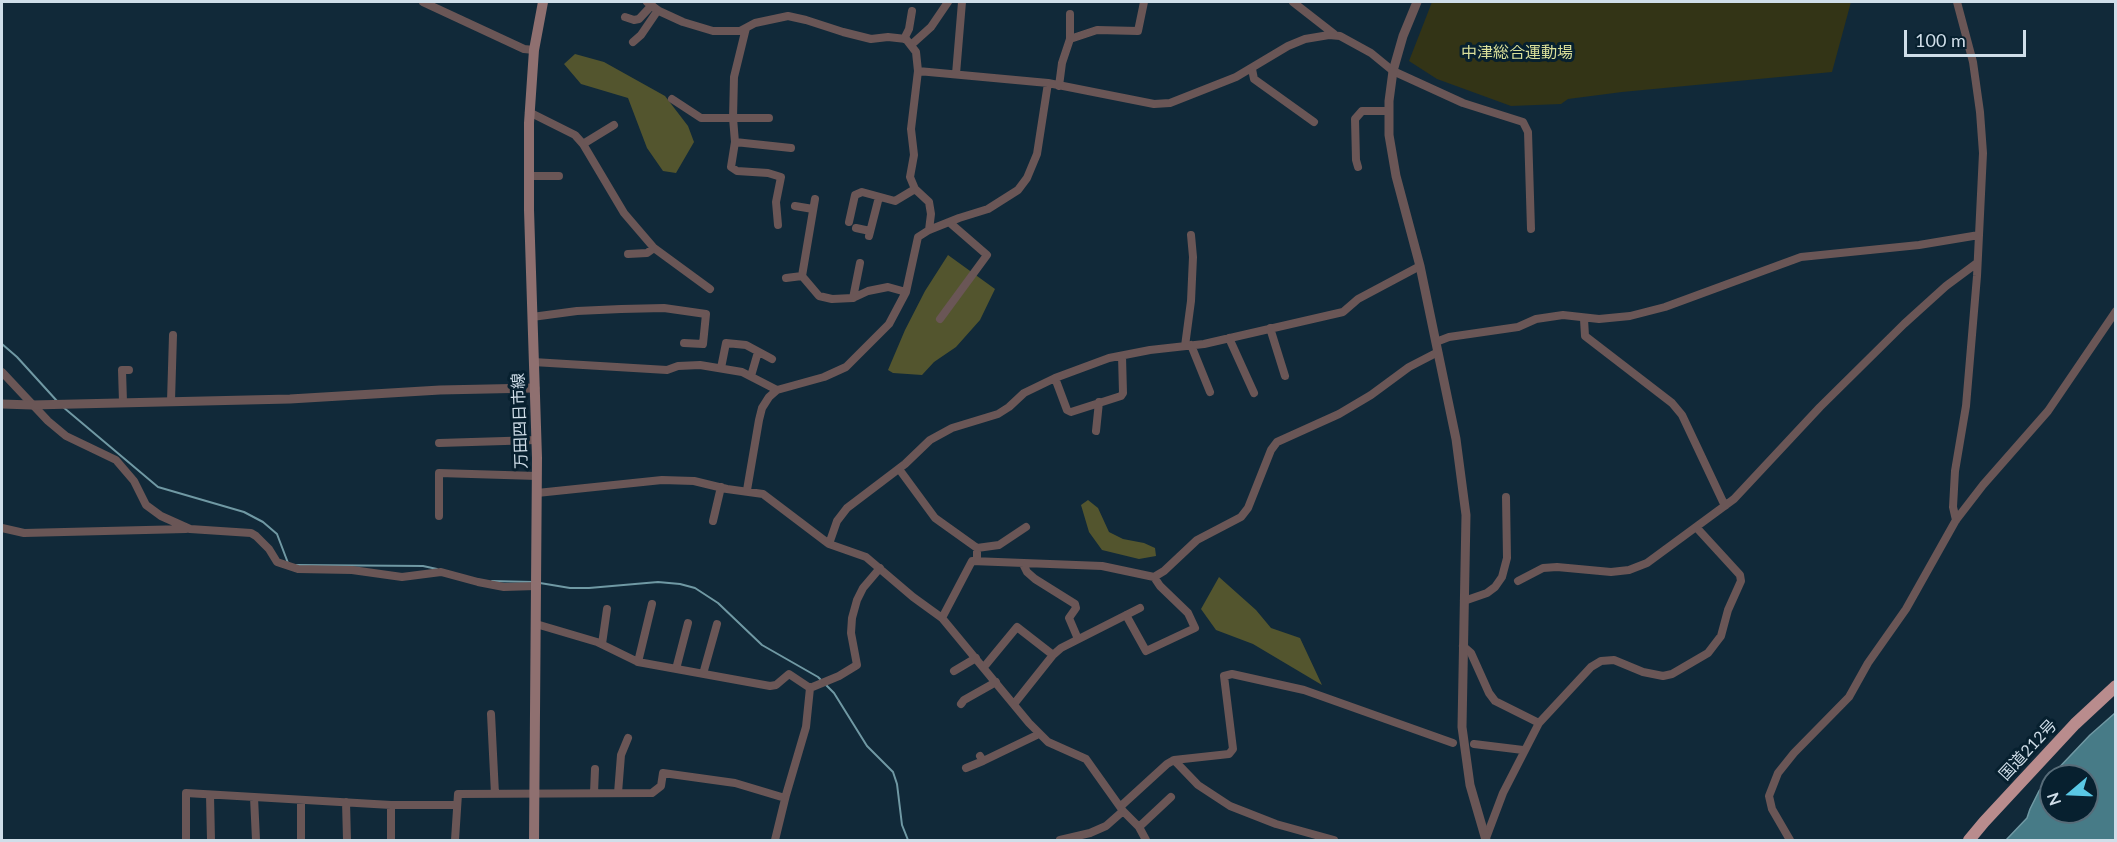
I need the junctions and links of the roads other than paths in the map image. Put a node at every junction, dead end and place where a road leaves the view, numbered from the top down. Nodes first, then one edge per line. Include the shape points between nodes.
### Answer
1 (423, 2) edge
2 (543, 2) edge
3 (948, 2) edge
4 (962, 2) edge
5 (1144, 2) edge
6 (1293, 2) edge
7 (1417, 2) edge
8 (1958, 2) edge
9 (652, 6) edge
10 (912, 11) dead end
11 (1070, 14) dead end
12 (625, 17) dead end
13 (746, 28) junction
14 (1336, 36) junction
15 (904, 39) junction
16 (1070, 39) junction
17 (633, 42) dead end
18 (911, 45) junction
19 (534, 50) junction
20 (1252, 69) junction
21 (918, 71) junction
22 (1393, 71) junction
23 (956, 74) junction
24 (1048, 83) junction
25 (1059, 86) junction
26 (672, 99) dead end
27 (1389, 111) junction
28 (530, 112) junction
29 (733, 118) junction
30 (770, 118) dead end
31 (1314, 122) dead end
32 (614, 125) dead end
33 (735, 142) junction
34 (583, 144) junction
35 (791, 148) dead end
36 (1358, 167) dead end
37 (529, 176) junction
38 (559, 176) dead end
39 (915, 189) junction
40 (879, 197) junction
41 (815, 199) dead end
42 (795, 206) dead end
43 (813, 209) junction
44 (849, 222) dead end
45 (949, 222) junction
46 (778, 225) dead end
47 (856, 228) dead end
48 (1531, 229) dead end
49 (929, 230) junction
50 (1191, 234) dead end
51 (1979, 235) junction
52 (654, 248) junction
53 (628, 254) dead end
54 (860, 263) dead end
55 (1977, 263) junction
56 (1419, 266) junction
57 (802, 276) junction
58 (786, 278) dead end
59 (710, 289) dead end
60 (906, 292) junction
61 (853, 298) junction
62 (2115, 311) edge
63 (532, 317) junction
64 (940, 319) dead end
65 (1584, 319) junction
66 (1270, 328) junction
67 (173, 335) dead end
68 (1229, 338) junction
69 (1436, 342) junction
70 (684, 343) dead end
71 (1188, 346) junction
72 (758, 351) junction
73 (1438, 352) junction
74 (1122, 356) junction
75 (772, 359) dead end
76 (533, 362) junction
77 (721, 368) junction
78 (129, 370) dead end
79 (2, 372) edge
80 (751, 376) junction
81 (1285, 376) dead end
82 (1055, 378) junction
83 (535, 388) junction
84 (777, 390) junction
85 (1210, 392) dead end
86 (1254, 393) dead end
87 (171, 401) junction
88 (123, 402) junction
89 (1100, 402) junction
90 (2, 404) edge
91 (32, 405) junction
92 (1096, 431) dead end
93 (537, 440) junction
94 (439, 443) dead end
95 (899, 469) junction
96 (537, 476) junction
97 (721, 487) junction
98 (747, 490) junction
99 (537, 493) junction
100 (1506, 497) dead end
101 (1725, 506) junction
102 (439, 516) dead end
103 (1956, 520) junction
104 (713, 521) dead end
105 (1026, 527) dead end
106 (1696, 527) junction
107 (2, 528) edge
108 (190, 529) junction
109 (829, 544) junction
110 (977, 548) junction
111 (977, 561) junction
112 (1023, 564) junction
113 (880, 568) junction
114 (1154, 577) junction
115 (1518, 581) dead end
116 (536, 586) junction
117 (1464, 600) junction
118 (652, 604) dead end
119 (1140, 608) dead end
120 (607, 609) dead end
121 (1126, 615) junction
122 (942, 618) junction
123 (688, 623) dead end
124 (536, 624) junction
125 (717, 624) dead end
126 (1078, 639) junction
127 (602, 644) junction
128 (1463, 646) junction
129 (1053, 655) junction
130 (976, 658) junction
131 (638, 662) junction
132 (984, 667) junction
133 (676, 669) junction
134 (954, 671) dead end
135 (703, 674) junction
136 (996, 682) junction
137 (2115, 686) edge
138 (810, 688) junction
139 (961, 704) dead end
140 (1014, 704) junction
141 (490, 714) dead end
142 (1539, 723) junction
143 (1039, 734) junction
144 (628, 738) dead end
145 (1453, 743) dead end
146 (1474, 744) dead end
147 (1523, 750) junction
148 (1174, 760) junction
149 (966, 768) dead end
150 (595, 770) dead end
151 (594, 793) junction
152 (618, 793) junction
153 (495, 794) junction
154 (534, 794) junction
155 (210, 795) junction
156 (254, 797) junction
157 (1171, 797) dead end
158 (785, 798) junction
159 (301, 800) junction
160 (346, 802) junction
161 (391, 805) junction
162 (457, 805) junction
163 (1122, 808) junction
164 (1139, 827) junction
165 (1486, 839) edge
166 (186, 840) edge
167 (211, 840) edge
168 (256, 840) edge
169 (301, 840) edge
170 (347, 840) edge
171 (391, 840) edge
172 (455, 840) edge
173 (534, 840) edge
174 (775, 840) edge
175 (1060, 840) edge
176 (1146, 840) edge
177 (1334, 840) edge
178 (1790, 840) edge
179 (1969, 840) edge

1 - 19 street via 524,49
2 - 19 main road, 万田四日市線
3 - 18 street via 931,27
4 - 23 street
5 - 16 street via 1138,31 1097,30
6 - 14 street
7 - 22 street
8 - 51 street via 1980,112 1983,153
9 - 12 street via 639,19
9 - 13 street via 683,22 713,31
9 - 17 street via 641,35
10 - 15 street
11 - 16 street
13 - 15 street via 788,16 871,39
13 - 29 street via 734,77
14 - 20 street via 1305,39
14 - 22 street via 1371,53
15 - 18 street
16 - 25 street
18 - 21 street via 916,52
19 - 28 main road, 万田四日市線
20 - 25 street via 1188,97 1154,104
20 - 31 street via 1254,79
21 - 23 street
21 - 39 street via 911,129 914,155 910,177
22 - 27 street
22 - 48 street via 1463,103 1523,123 1528,132
23 - 24 street
24 - 25 street
24 - 45 street via 1037,154 1027,178 1017,190 988,209
26 - 29 street via 701,118
27 - 36 street via 1362,111 1355,119
27 - 56 street via 1396,176
28 - 34 street via 574,135
28 - 37 main road, 万田四日市線
29 - 30 street
29 - 33 street
32 - 34 street
33 - 35 street
33 - 46 street via 731,166 737,171 781,177 776,202
34 - 52 street via 624,213
37 - 38 street
37 - 63 main road, 万田四日市線
39 - 40 street via 895,201
39 - 49 street via 929,202
40 - 44 street via 862,192 855,195
40 - 47 street via 869,234
41 - 43 street
42 - 43 street
43 - 57 street
45 - 49 street
45 - 64 street via 987,255
49 - 60 street via 918,237
50 - 71 street
51 - 55 street
51 - 65 street via 1801,257 1665,307 1612,319
52 - 53 street via 647,253
52 - 59 street
54 - 61 street
55 - 101 street via 1904,324
55 - 103 street via 1966,406 1955,471
56 - 66 street via 1358,299 1343,312
56 - 69 street
57 - 58 street
57 - 61 street via 819,296
60 - 61 street via 888,287
60 - 84 street via 890,324 846,367
62 - 103 street via 2048,411
63 - 70 street via 664,308 706,314 703,344
63 - 76 main road, 万田四日市線
65 - 69 street via 1563,315 1536,319 1518,327
65 - 101 street via 1585,336 1682,415
66 - 68 street
66 - 81 street
67 - 87 street
68 - 71 street
68 - 86 street
69 - 73 street
71 - 74 street
71 - 85 street
72 - 75 street
72 - 77 street via 726,343
72 - 80 street
73 - 114 street via 1339,414 1277,442 1241,517 1197,540
73 - 117 street via 1456,439 1466,515
74 - 82 street
74 - 89 street via 1123,393
76 - 77 street via 667,370 700,365
76 - 83 main road, 万田四日市線
77 - 80 street
78 - 88 street via 122,370
79 - 91 street
80 - 84 street
82 - 89 street via 1071,412
82 - 95 street via 1024,393 998,414 952,428 930,440
83 - 87 street
83 - 93 main road, 万田四日市線
84 - 98 street via 762,408
87 - 88 street
88 - 91 street
89 - 92 street
90 - 91 street
91 - 108 street via 66,436 116,460 134,481 146,505
93 - 94 street
93 - 96 main road, 万田四日市線
95 - 109 street via 847,508 837,521
95 - 110 street via 935,518
96 - 99 main road, 万田四日市線
96 - 102 street via 439,473
97 - 98 street
97 - 99 street via 662,480
97 - 104 street
98 - 109 street via 774,501
99 - 116 main road, 万田四日市線
100 - 117 street via 1507,558 1502,576 1487,593
101 - 106 street
103 - 178 street via 1849,698 1778,773 1769,796
105 - 110 street via 999,545
106 - 115 street via 1647,563 1629,570 1543,568
106 - 142 street via 1740,575 1741,581 1721,636 1708,653 1664,676 1614,660 1602,661
107 - 108 street via 24,532
108 - 116 street via 251,533 277,562 298,569 352,570 402,577 441,572 504,587
109 - 113 street via 866,557
110 - 111 street
111 - 112 street
111 - 122 street via 972,561
112 - 114 street via 1102,566
112 - 126 street via 1035,579 1075,604 1069,618
113 - 122 street
113 - 138 street via 857,600 852,618 857,665
114 - 121 street via 1188,613 1195,628 1146,651
116 - 124 main road, 万田四日市線
117 - 128 street
118 - 131 street
119 - 121 street
120 - 127 street
121 - 126 street
122 - 130 street
123 - 133 street
124 - 127 street
124 - 154 main road, 万田四日市線
125 - 135 street
126 - 129 street
127 - 131 street
128 - 142 street via 1471,653 1496,702
128 - 165 street via 1465,758
129 - 132 street via 1017,627
129 - 140 street
130 - 132 street
130 - 134 street
131 - 133 street
132 - 136 street
133 - 135 street
135 - 138 street via 770,686 789,674
136 - 139 street
136 - 140 street
137 - 179 highway, 国道212号 via 2074,724
138 - 158 street via 806,727
140 - 143 street
141 - 153 street
142 - 147 street
143 - 149 street
143 - 163 street via 1086,759
144 - 152 street via 621,755
145 - 148 street via 1304,690 1232,674 1224,676 1233,749 1228,754
146 - 147 street
147 - 165 street
148 - 163 street
148 - 177 street via 1198,785 1230,806
150 - 151 street
151 - 152 street
151 - 154 street
152 - 158 street via 652,793 661,786 663,773 735,783
153 - 154 street
153 - 162 street via 458,794
154 - 173 main road, 万田四日市線
155 - 156 street
155 - 166 street via 186,794
155 - 167 street
156 - 159 street
156 - 168 street
157 - 164 street
158 - 174 street
159 - 160 street
159 - 169 street
160 - 161 street
160 - 170 street
161 - 162 street
161 - 171 street
162 - 172 street
163 - 164 street
163 - 175 street via 1106,826
164 - 176 street

